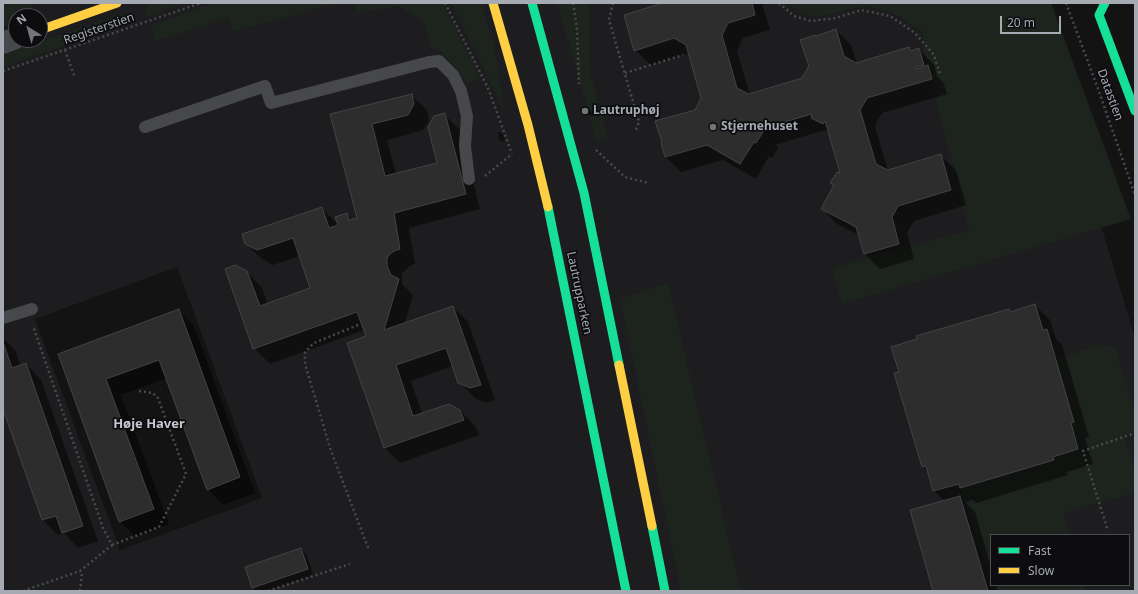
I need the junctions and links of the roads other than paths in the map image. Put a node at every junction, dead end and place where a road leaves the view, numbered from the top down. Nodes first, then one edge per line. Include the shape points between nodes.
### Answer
1 (117, 3) edge
2 (493, 3) edge
3 (532, 3) edge
4 (1105, 3) edge
5 (48, 27) edge
6 (1135, 111) edge
7 (145, 127) dead end
8 (469, 179) road end
9 (30, 309) road end
10 (3, 318) edge
11 (626, 591) edge
12 (665, 591) edge

1 - 5 street
2 - 11 street, Lautrupparken via 552,222
3 - 12 street, Lautrupparken via 584,193
4 - 6 street via 1099,15
7 - 8 lane via 266,86 271,103 439,61 453,75 461,90 467,116 465,146
9 - 10 lane

